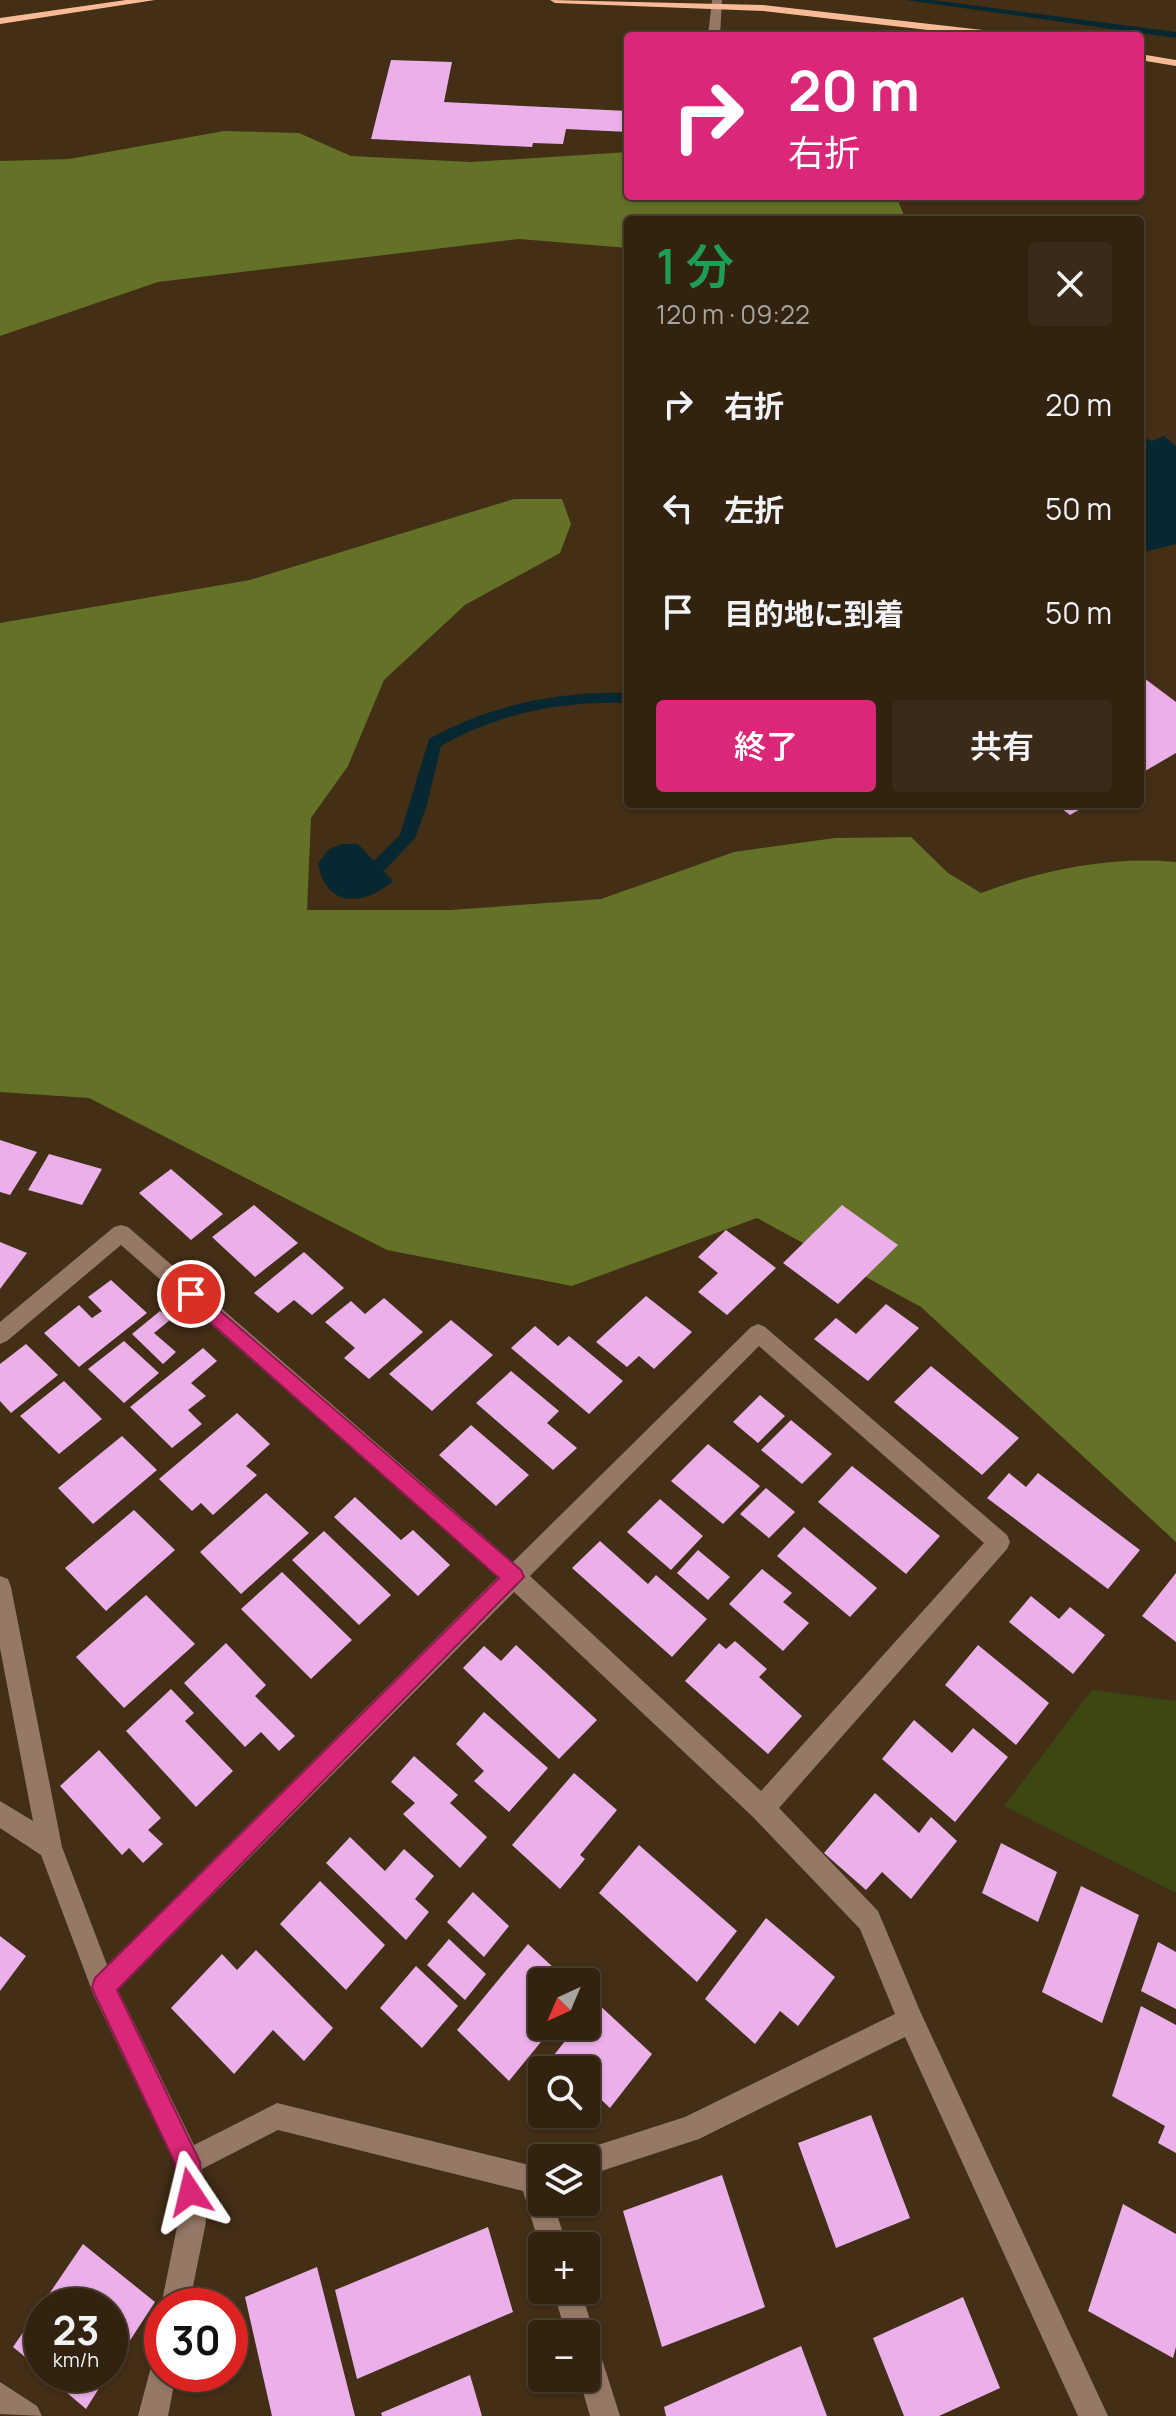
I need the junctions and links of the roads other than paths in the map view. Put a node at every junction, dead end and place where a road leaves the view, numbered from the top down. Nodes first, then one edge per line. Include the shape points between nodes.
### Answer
1 (150, 0) edge
2 (555, 0) edge
3 (717, 0) edge
4 (0, 21) edge
5 (714, 32) edge
6 (974, 32) edge
7 (1144, 58) edge
8 (1176, 63) edge
9 (0, 1335) edge
10 (514, 1577) junction
11 (0, 1587) edge
12 (762, 1808) junction
13 (0, 1813) edge
14 (50, 1847) junction
15 (103, 1987) junction
16 (911, 2020) junction
17 (600, 2158) edge
18 (188, 2162) junction
19 (528, 2176) edge
20 (179, 2288) edge
21 (158, 2392) edge
22 (598, 2392) edge
23 (0, 2396) edge
24 (27, 2416) edge
25 (153, 2416) edge
26 (605, 2416) edge
27 (1093, 2416) edge

1 - 4 main road
2 - 6 main road via 763,8
3 - 5 street
7 - 8 main road
9 - 10 street via 121,1233
10 - 12 street
10 - 12 street via 758,1333 999,1542
10 - 15 street
11 - 14 street
12 - 16 street via 869,1920
13 - 14 street
14 - 15 street
15 - 18 street
16 - 17 street via 689,2129
16 - 27 street
18 - 19 street via 277,2116
18 - 20 street via 192,2222
21 - 25 street
22 - 26 street
23 - 24 street

